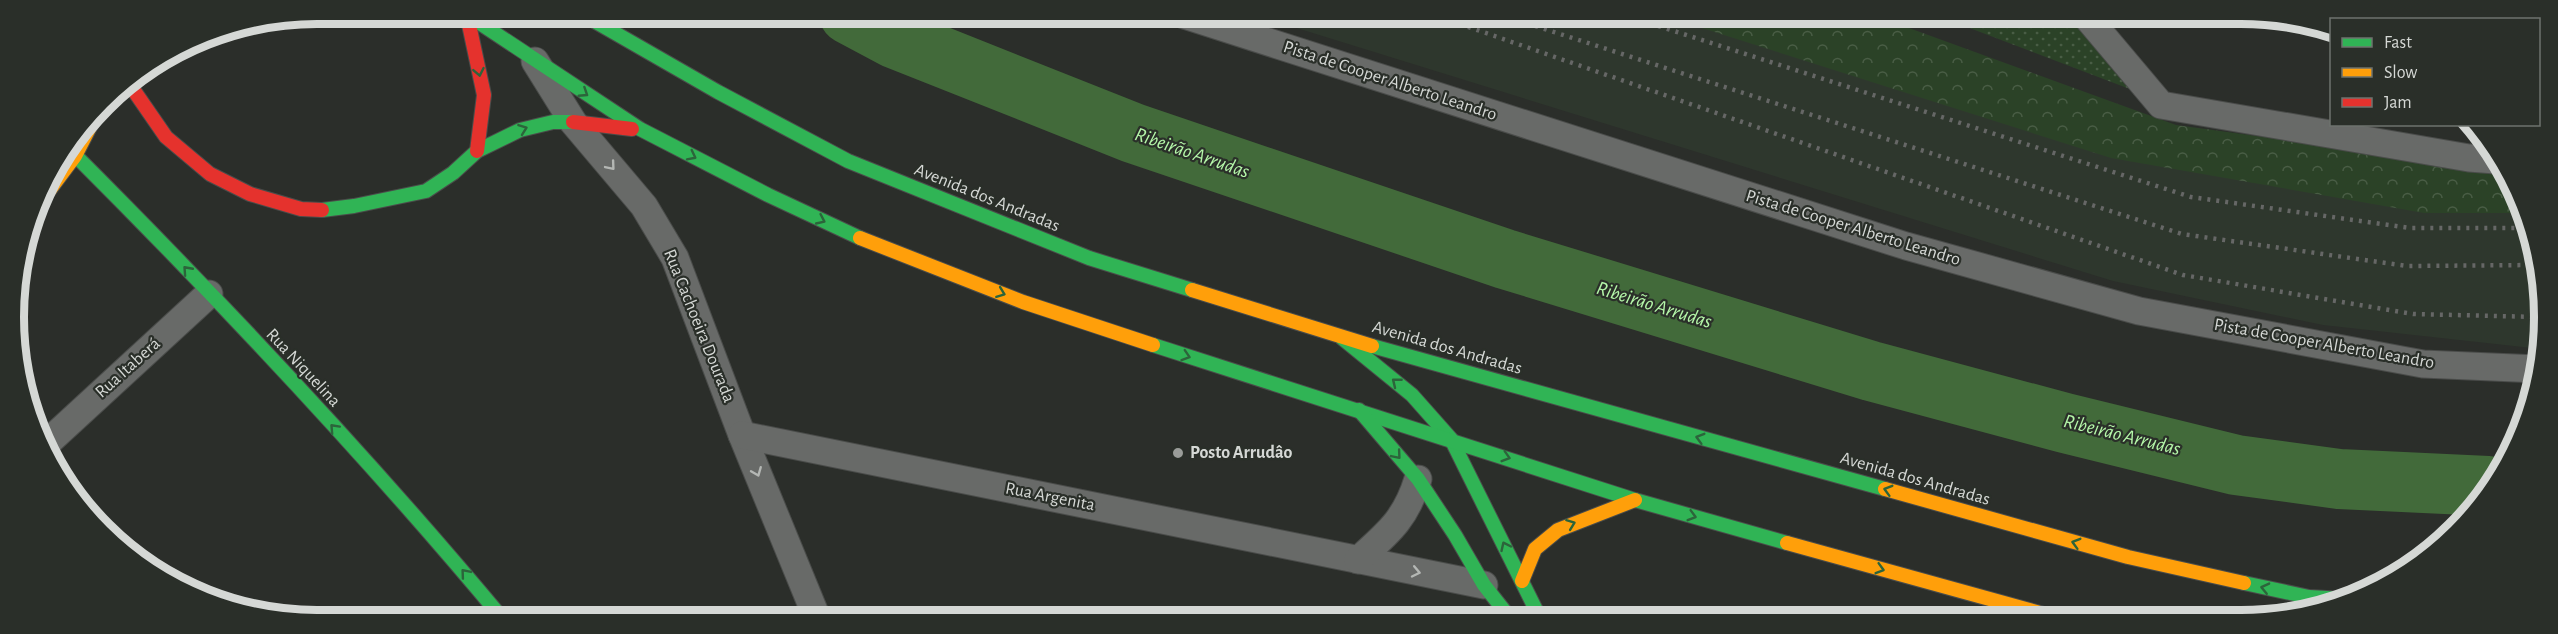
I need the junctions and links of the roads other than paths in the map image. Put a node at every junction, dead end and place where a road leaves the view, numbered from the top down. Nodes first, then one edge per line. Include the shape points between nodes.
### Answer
1 (469, 24) edge
2 (481, 24) edge
3 (599, 24) edge
4 (1212, 24) edge
5 (2093, 24) edge
6 (535, 61) junction
7 (133, 90) edge
8 (573, 122) junction
9 (640, 129) junction
10 (477, 151) junction
11 (73, 153) edge
12 (2488, 159) edge
13 (209, 294) junction
14 (1342, 338) junction
15 (2529, 369) edge
16 (1359, 410) junction
17 (742, 435) junction
18 (1451, 439) junction
19 (51, 440) edge
20 (1418, 479) junction
21 (1635, 500) junction
22 (1358, 560) junction
23 (1522, 581) junction
24 (1484, 585) junction
25 (2324, 598) edge
26 (495, 610) edge
27 (814, 610) edge
28 (1504, 610) edge
29 (1536, 610) edge
30 (2017, 610) edge

1 -> 10 main road via 484,95
2 - 6 main road
3 - 14 main road, Avenida dos Andradas via 718,93 848,161 1089,258
4 - 15 street, Pista de Cooper Alberto Leandro via 1906,246 2139,311 2423,364
5 - 12 street via 2161,105
6 - 8 street, Rua Cachoeira Dourada
6 -> 9 main road
7 - 10 main road via 166,136 210,174 250,194 301,209 327,210 426,191
8 - 9 main road
10 -> 8 main road via 526,127
8 -> 17 street, Rua Cachoeira Dourada via 644,206 675,258
9 -> 16 main road via 768,195 886,249 1023,302
13 -> 11 main road, Rua Niquelina
13 - 19 street, Rua Itaberá
26 -> 13 main road, Rua Niquelina via 413,511
18 -> 14 main road via 1412,395
25 -> 14 main road, Avenida dos Andradas via 2128,557
16 - 18 main road
16 -> 20 main road
17 - 22 street, Rua Argenita
17 -> 27 street, Rua Cachoeira Dourada
18 -> 21 main road
23 -> 18 main road
20 - 22 street via 1410,505 1388,533
20 - 24 main road
23 -> 21 main road via 1535,549 1558,530
21 -> 30 main road
22 -> 24 street, Rua Argenita
23 - 29 main road
24 - 28 main road

